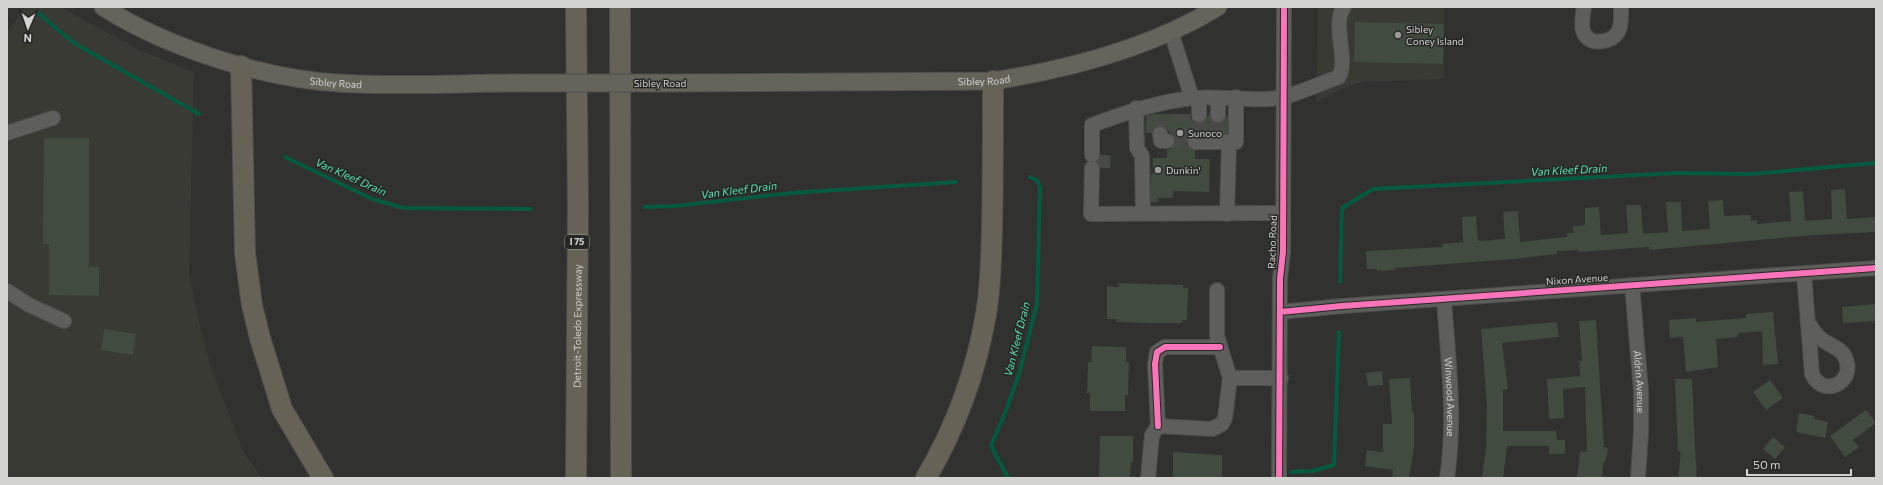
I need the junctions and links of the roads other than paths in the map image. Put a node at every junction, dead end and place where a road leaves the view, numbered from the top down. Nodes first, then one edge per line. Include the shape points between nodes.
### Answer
1 (103, 7) edge
2 (571, 7) edge
3 (576, 7) edge
4 (620, 7) edge
5 (1218, 7) edge
6 (1284, 7) edge
7 (1344, 7) edge
8 (1584, 7) edge
9 (1621, 7) edge
10 (576, 28) junction
11 (1171, 32) junction
12 (241, 66) junction
13 (993, 80) junction
14 (1236, 97) junction
15 (1284, 97) junction
16 (1218, 98) junction
17 (1188, 103) junction
18 (1136, 108) junction
19 (1199, 115) tunnel mouth
20 (1218, 115) tunnel mouth
21 (53, 118) dead end
22 (7, 133) edge
23 (1198, 139) tunnel mouth
24 (1221, 139) junction
25 (1143, 213) junction
26 (1282, 213) junction
27 (1227, 214) junction
28 (1876, 268) edge
29 (1804, 274) junction
30 (1632, 285) junction
31 (1217, 290) dead end
32 (7, 291) edge
33 (1444, 299) junction
34 (1280, 312) junction
35 (64, 321) dead end
36 (1809, 324) dead end
37 (1220, 347) junction
38 (1230, 378) junction
39 (1281, 378) junction
40 (1158, 426) junction
41 (323, 478) edge
42 (576, 478) edge
43 (621, 478) edge
44 (926, 478) edge
45 (1148, 478) edge
46 (1279, 478) edge
47 (1447, 478) edge
48 (1638, 478) edge

1 - 12 main road, Sibley Road via 193,50
2 - 10 highway
3 - 10 highway, Detroit-Toledo Expressway / I 75
4 - 43 highway
5 - 11 main road, Sibley Road
6 - 15 street, Racho Road
7 - 15 street via 1340,17 1339,77
8 - 9 street via 1583,31 1592,41 1611,39 1618,33 1621,25
10 - 42 highway, Detroit-Toledo Expressway / I 75
11 - 13 main road, Sibley Road via 1123,50 1080,62 1028,75
11 - 17 street
12 - 13 main road, Sibley Road, bridge via 289,77 338,83
12 - 41 highway via 245,253 252,305 282,409
13 - 44 highway via 990,278 987,312 968,388 941,453
14 - 15 street
14 - 16 street
14 - 24 street via 1236,142
15 - 26 street, Racho Road
16 - 17 street
16 - 20 street
17 - 18 street via 1162,109
17 - 19 street
18 - 25 street via 1137,148 1142,156
18 - 25 street via 1092,125 1092,140 1100,181 1092,187 1091,214
21 - 22 street
23 - 24 street
24 - 27 street
25 - 27 street
26 - 27 street
26 - 34 street, Racho Road
28 - 29 street, Nixon Avenue
29 - 30 street, Nixon Avenue
29 - 36 street
30 - 33 street, Nixon Avenue
30 - 48 street, Aldrin Avenue via 1641,391 1642,432
31 - 37 street via 1217,336
32 - 35 street via 29,305
33 - 34 street, Nixon Avenue
33 - 47 street, Winwood Avenue via 1452,432
34 - 39 street, Racho Road
37 - 38 street
37 - 40 street via 1165,347 1157,352 1155,364
38 - 39 street
38 - 40 street via 1222,424 1212,429
39 - 46 street, Racho Road
40 - 45 street via 1152,435

